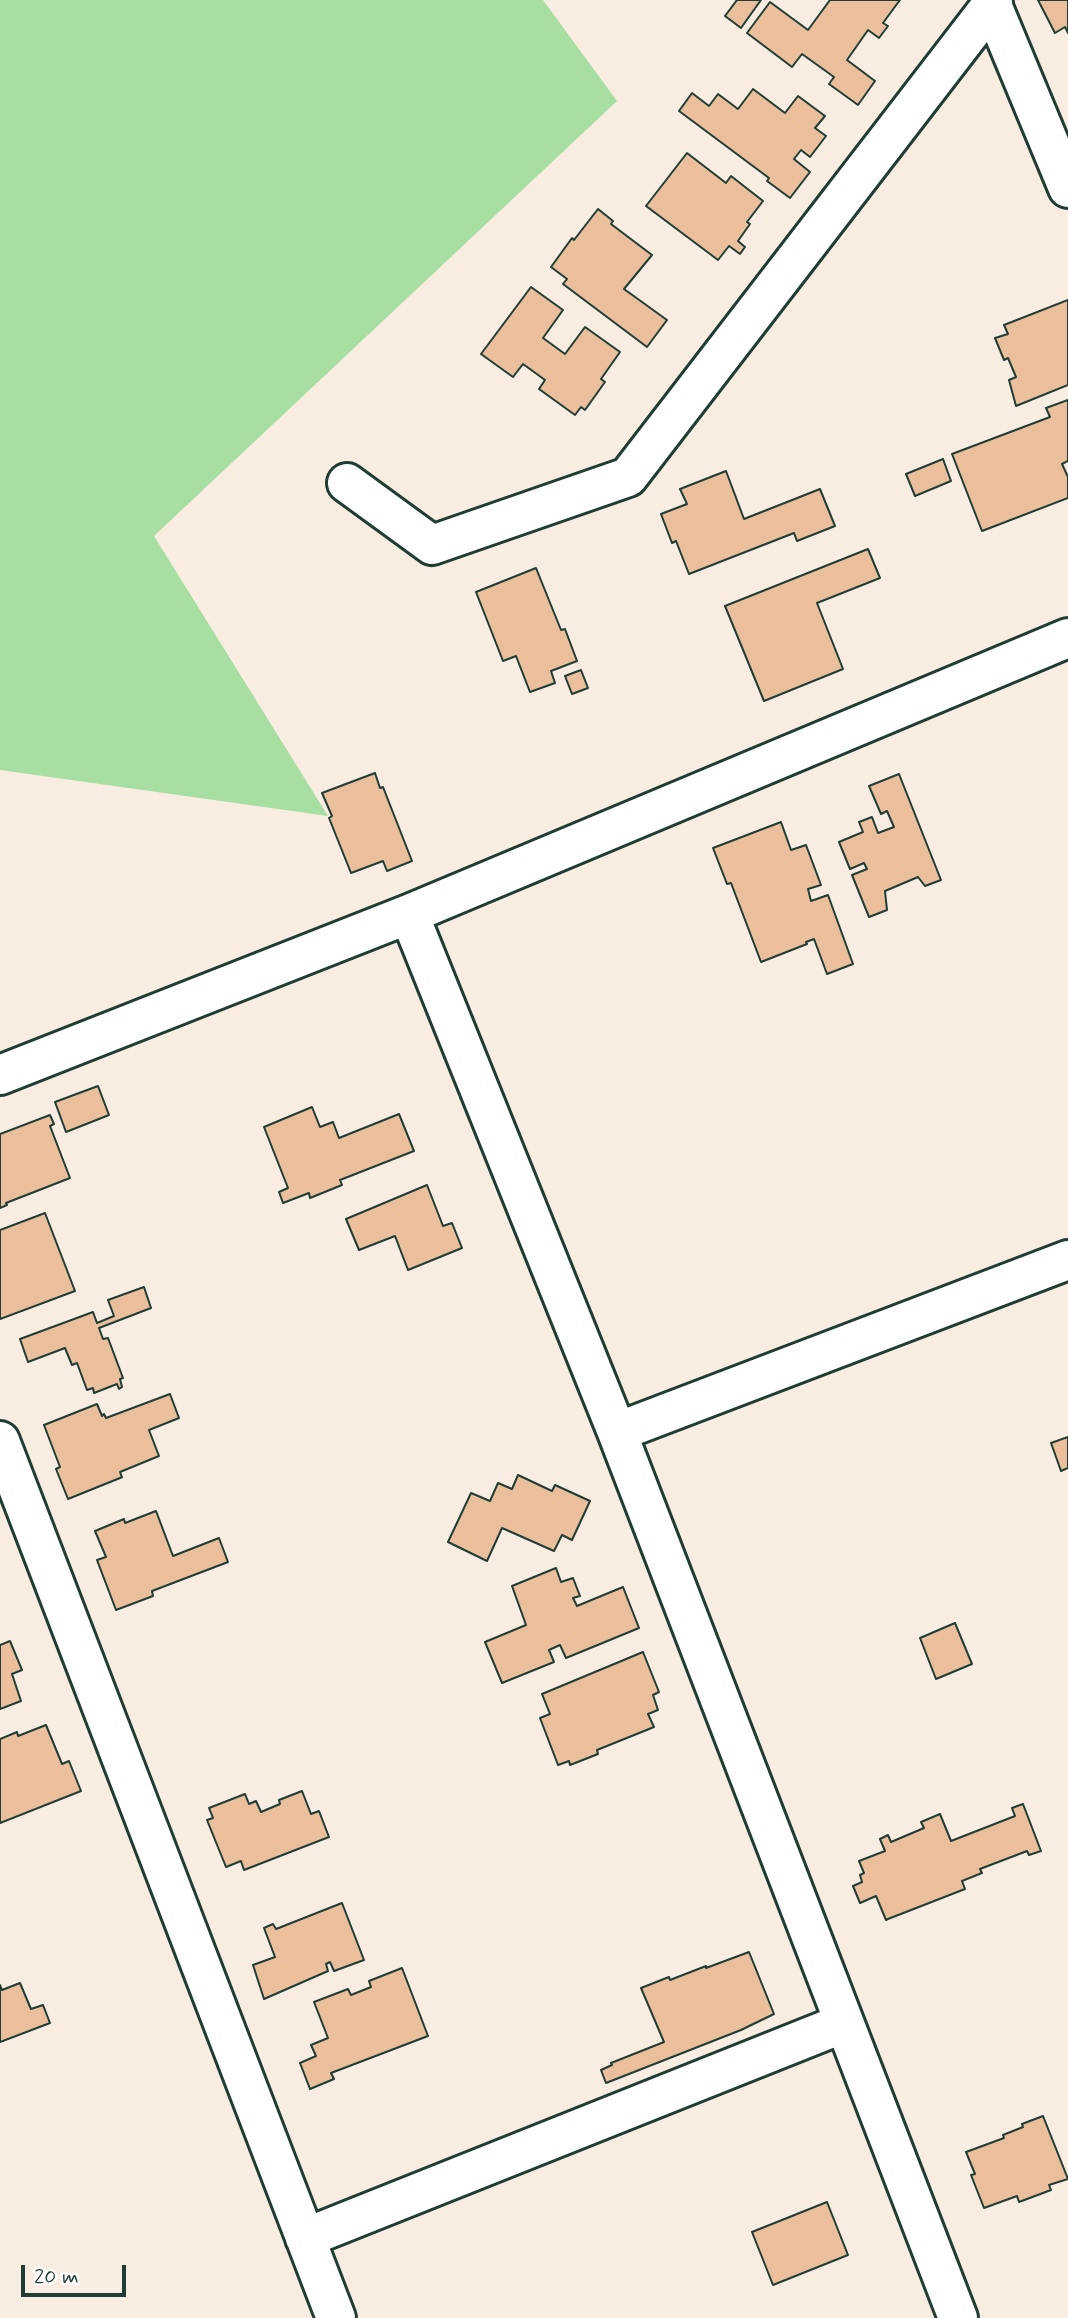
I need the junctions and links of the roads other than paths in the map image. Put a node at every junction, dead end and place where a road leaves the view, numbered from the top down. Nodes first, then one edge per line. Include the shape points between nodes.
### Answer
1 (991, 2) edge
2 (1068, 188) edge
3 (347, 484) dead end
4 (1068, 638) edge
5 (410, 914) junction
6 (0, 1075) edge
7 (1068, 1260) edge
8 (617, 1432) junction
9 (0, 1441) edge
10 (844, 2023) junction
11 (305, 2238) junction
12 (336, 2318) edge
13 (958, 2318) edge

1 - 2 street
1 - 3 street via 628,477 432,545
4 - 5 street
5 - 6 street
5 - 8 street
7 - 8 street
8 - 10 street
9 - 11 street
10 - 11 street
10 - 13 street
11 - 12 street

